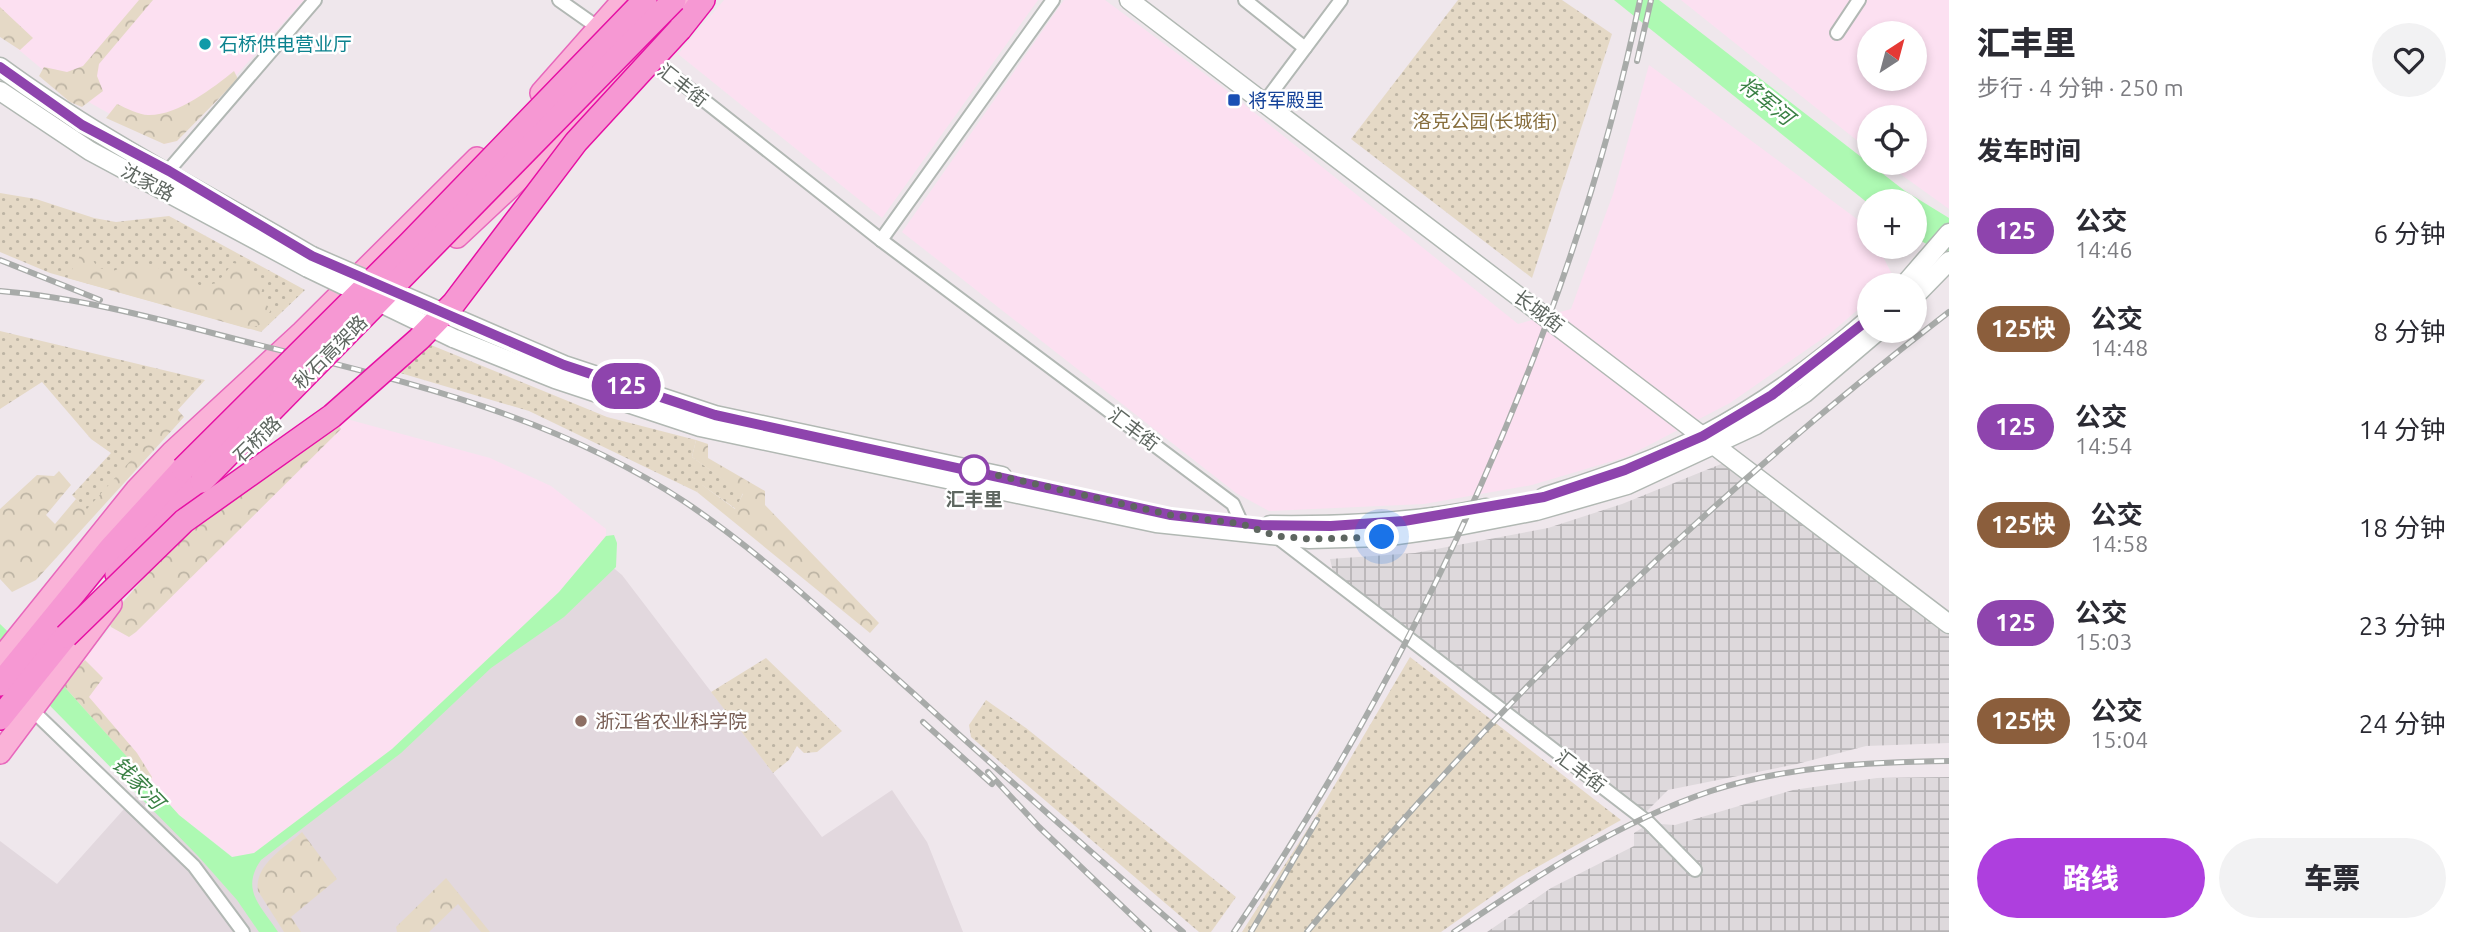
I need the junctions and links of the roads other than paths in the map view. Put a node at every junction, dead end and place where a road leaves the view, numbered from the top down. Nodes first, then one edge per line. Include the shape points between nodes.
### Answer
1 (315, 0) edge
2 (559, 0) edge
3 (623, 0) edge
4 (645, 0) edge
5 (674, 0) edge
6 (691, 0) edge
7 (703, 0) edge
8 (1053, 0) edge
9 (1129, 0) edge
10 (1245, 0) edge
11 (1341, 0) edge
12 (1859, 0) edge
13 (598, 29) junction
14 (1837, 33) dead end
15 (1305, 48) junction
16 (643, 53) junction
17 (0, 67) edge
18 (5, 96) edge
19 (1264, 103) junction
20 (169, 171) junction
21 (155, 187) junction
22 (1949, 233) edge
23 (881, 240) junction
24 (310, 262) junction
25 (1940, 262) edge
26 (1923, 273) edge
27 (1927, 280) edge
28 (1857, 328) edge
29 (1864, 343) edge
30 (1709, 441) junction
31 (1242, 524) junction
32 (1276, 536) junction
33 (1949, 624) edge
34 (66, 636) junction
35 (0, 659) edge
36 (0, 684) edge
37 (34, 706) junction
38 (0, 718) edge
39 (0, 753) edge
40 (1695, 870) dead end
41 (243, 932) edge

1 - 20 street
2 - 13 street, 汇丰街
3 - 13 main road
4 - 36 highway, 秋石高架路, bridge via 166,487
5 - 34 highway, 秋石高架路, bridge via 186,498
6 - 16 main road, 石桥路
7 - 34 highway, bridge via 576,142 454,303 419,339 332,416 184,521
8 - 23 street
9 - 19 main road, 长城街
10 - 15 street
11 - 15 street
12 - 14 street
13 - 16 street, 汇丰街
13 - 35 main road via 533,102 351,285 145,480
15 - 19 street
16 - 23 street, 汇丰街
16 - 37 main road, 石桥路 via 566,135 222,472 82,638
17 - 20 main road, 沈家路 via 82,125
18 - 21 main road, 沈家路
19 - 30 main road, 长城街
20 - 21 street
20 - 24 main road, 沈家路
21 - 24 main road, 沈家路
22 - 25 main road
23 - 31 street, 汇丰街 via 1233,503
24 - 31 main road, bridge via 564,365 715,415 1171,515
24 - 32 main road, 沈家路, bridge via 453,338 555,379 700,427 1156,523
25 - 26 main road
25 - 27 main road
28 - 30 main road
29 - 30 main road via 1805,393 1756,425
30 - 31 main road via 1556,493 1468,512 1331,526
30 - 32 main road, 沈家路 via 1628,485 1524,513 1382,537
30 - 33 main road, 长城街
31 - 32 street, 汇丰街
32 - 40 street, 汇丰街 via 1649,822
34 - 38 highway, 秋石高架路
37 - 39 main road, 石桥路
37 - 41 street via 194,866

